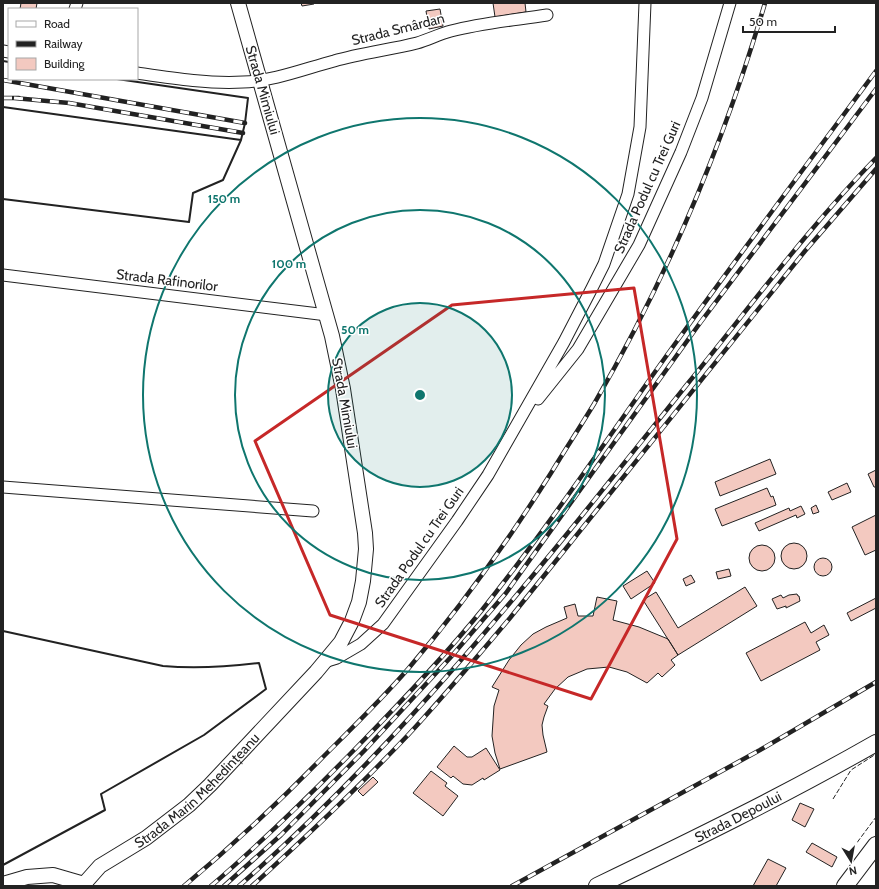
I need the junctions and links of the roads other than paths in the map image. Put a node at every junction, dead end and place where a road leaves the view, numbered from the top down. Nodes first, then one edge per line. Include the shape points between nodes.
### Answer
1 (238, 3) edge
2 (645, 3) edge
3 (730, 3) edge
4 (546, 15) dead end
5 (138, 73) edge
6 (259, 80) junction
7 (3, 275) edge
8 (327, 315) junction
9 (516, 426) junction
10 (3, 487) edge
11 (312, 511) dead end
12 (352, 621) joint
13 (324, 662) junction
14 (876, 743) edge
15 (876, 845) edge
16 (3, 884) edge
17 (85, 885) edge
18 (597, 886) edge
19 (844, 886) edge

1 - 6 street, Strada Mimiului
2 - 9 street, Strada Podul cu Trei Guri via 640,127 628,194 604,264 579,316
3 - 9 street, Strada Podul cu Trei Guri via 702,98 639,245 578,349
4 - 6 street, Strada Smârdan via 468,27 418,43
5 - 6 street, Strada Smârdan via 212,81
6 - 8 street, Strada Mimiului
7 - 8 street, Strada Rafinorilor
8 - 12 street, Strada Mimiului via 343,389 366,549 359,602
9 - 13 street, Strada Podul cu Trei Guri via 488,476 383,624 356,647
10 - 11 street
12 - 13 street, Strada Marin Mehedințeanu
13 - 17 street, Strada Marin Mehedințeanu via 189,805 146,838 100,866
14 - 18 main road, Strada Depoului via 798,787
15 - 19 main road
16 - 17 street, Strada Marin Mehedințeanu via 27,877 53,875

